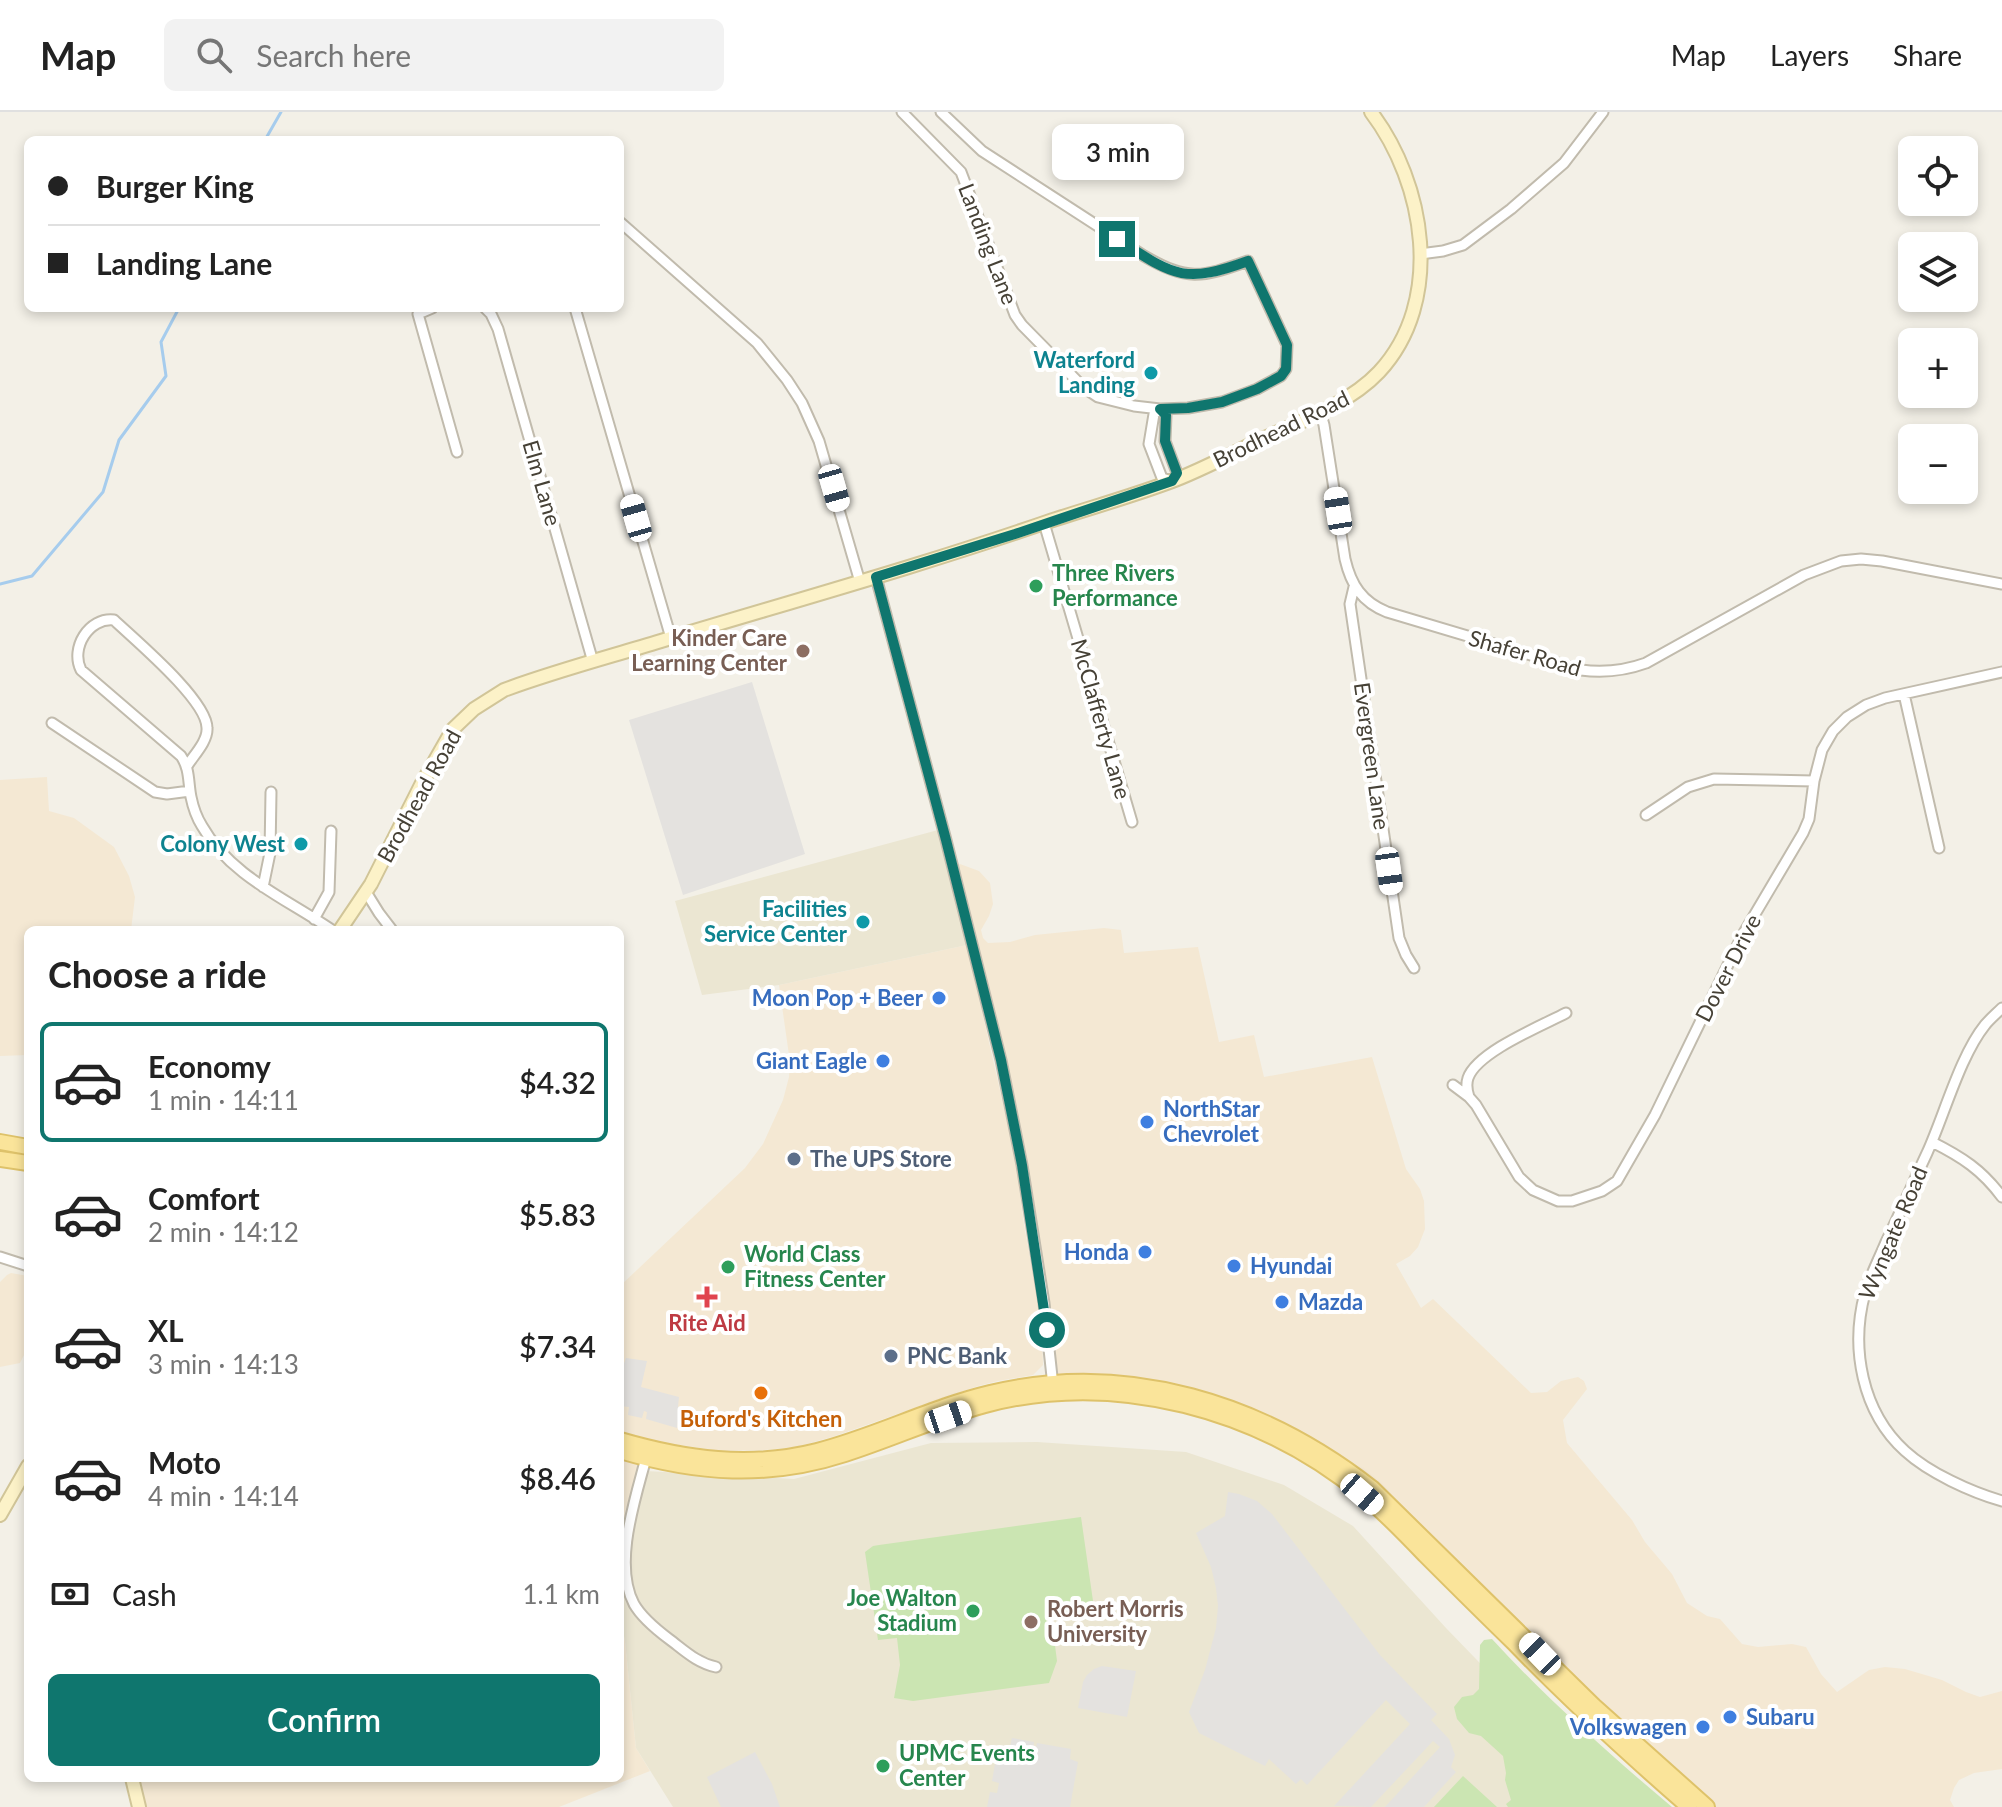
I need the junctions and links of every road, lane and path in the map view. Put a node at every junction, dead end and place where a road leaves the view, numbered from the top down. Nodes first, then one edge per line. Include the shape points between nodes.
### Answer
1 (902, 112) edge
2 (941, 112) edge
3 (1371, 112) edge
4 (1603, 112) edge
5 (624, 226) edge
6 (1420, 254) junction
7 (423, 312) edge
8 (488, 312) edge
9 (576, 312) edge
10 (1160, 409) junction
11 (1320, 411) junction
12 (457, 452) dead end
13 (1172, 481) junction
14 (1044, 523) junction
15 (876, 577) junction
16 (860, 582) junction
17 (2002, 584) edge
18 (1354, 587) junction
19 (671, 638) junction
20 (593, 662) junction
21 (2002, 672) edge
22 (1904, 694) junction
23 (52, 723) dead end
24 (187, 766) junction
25 (1814, 781) junction
26 (190, 791) junction
27 (271, 792) dead end
28 (1646, 815) dead end
29 (1132, 822) dead end
30 (331, 831) dead end
31 (1939, 848) dead end
32 (263, 887) junction
33 (366, 892) junction
34 (314, 919) junction
35 (325, 926) edge
36 (343, 926) edge
37 (389, 926) edge
38 (1414, 968) dead end
39 (2002, 1008) edge
40 (1566, 1013) dead end
41 (1453, 1085) dead end
42 (1469, 1097) junction
43 (0, 1142) edge
44 (1932, 1142) junction
45 (24, 1146) edge
46 (0, 1159) edge
47 (24, 1162) edge
48 (2002, 1197) edge
49 (0, 1257) edge
50 (24, 1265) edge
51 (1053, 1388) junction
52 (624, 1441) edge
53 (624, 1452) edge
54 (646, 1458) junction
55 (24, 1473) edge
56 (2002, 1501) edge
57 (0, 1515) edge
58 (716, 1667) dead end
59 (133, 1782) edge
60 (139, 1807) edge
61 (1689, 1807) edge
62 (1707, 1807) edge

1 - 10 street, Landing Lane via 961,172 1022,325 1098,397
2 - 10 street, Landing Lane via 982,151 1167,269 1206,274 1248,261 1287,345 1286,369 1231,400
3 - 6 main road, Brodhead Road via 1406,173
4 - 6 street via 1564,163 1511,209 1463,245
5 - 16 street via 757,343 787,380 819,441
6 - 11 main road, Brodhead Road via 1415,304 1397,349 1365,385
7 - 12 street via 418,314
8 - 20 street, Elm Lane via 502,343
9 - 19 street
10 - 13 street via 1166,415 1165,441 1177,473
10 - 13 street via 1154,414 1149,444 1162,478
11 - 13 main road, Brodhead Road
11 - 18 street
13 - 14 main road, Brodhead Road
14 - 15 main road, Brodhead Road
14 - 29 street, McClafferty Lane
15 - 16 main road, Brodhead Road
15 - 51 street via 1001,1060 1044,1303
16 - 19 main road, Brodhead Road
17 - 18 street, Shafer Road via 1882,561 1841,561 1804,575 1654,660 1598,672 1387,612
18 - 38 street, Evergreen Lane via 1350,604 1399,938
19 - 20 main road, Brodhead Road
20 - 33 main road, Brodhead Road via 504,690 465,716 439,752
21 - 22 street, Dover Drive
22 - 25 street, Dover Drive via 1866,705 1840,723 1822,750
22 - 31 street
23 - 26 street via 155,792
24 - 24 street via 207,734 203,713 114,620 98,623 79,642 81,670 178,752
24 - 26 street
25 - 28 street via 1714,779 1688,787
25 - 42 street, Dover Drive via 1803,833 1742,936 1617,1181 1572,1201 1533,1190 1519,1177
26 - 32 street via 201,825 214,844
27 - 32 street via 270,853
30 - 34 street via 329,892
32 - 34 street
33 - 36 main road, Brodhead Road
33 - 37 street
34 - 35 street
39 - 44 street, Wyngate Road via 1969,1051
40 - 42 street via 1487,1054 1467,1080
41 - 42 street
43 - 45 main road
44 - 48 street via 1961,1157
44 - 56 street, Wyngate Road via 1866,1290 1860,1366 1885,1429 1904,1450 1960,1485
46 - 47 main road
49 - 50 street
51 - 52 main road via 1008,1389 968,1399 839,1444 781,1458 695,1457
51 - 54 main road via 784,1469 722,1471
51 - 61 main road via 1123,1394 1220,1415 1315,1460 1379,1509 1570,1700
51 - 62 main road via 1113,1383 1190,1395 1260,1419 1333,1458 1387,1501 1603,1715
53 - 54 main road
54 - 58 street via 626,1550 627,1584 635,1606 660,1632 701,1664
55 - 57 main road
59 - 60 main road

